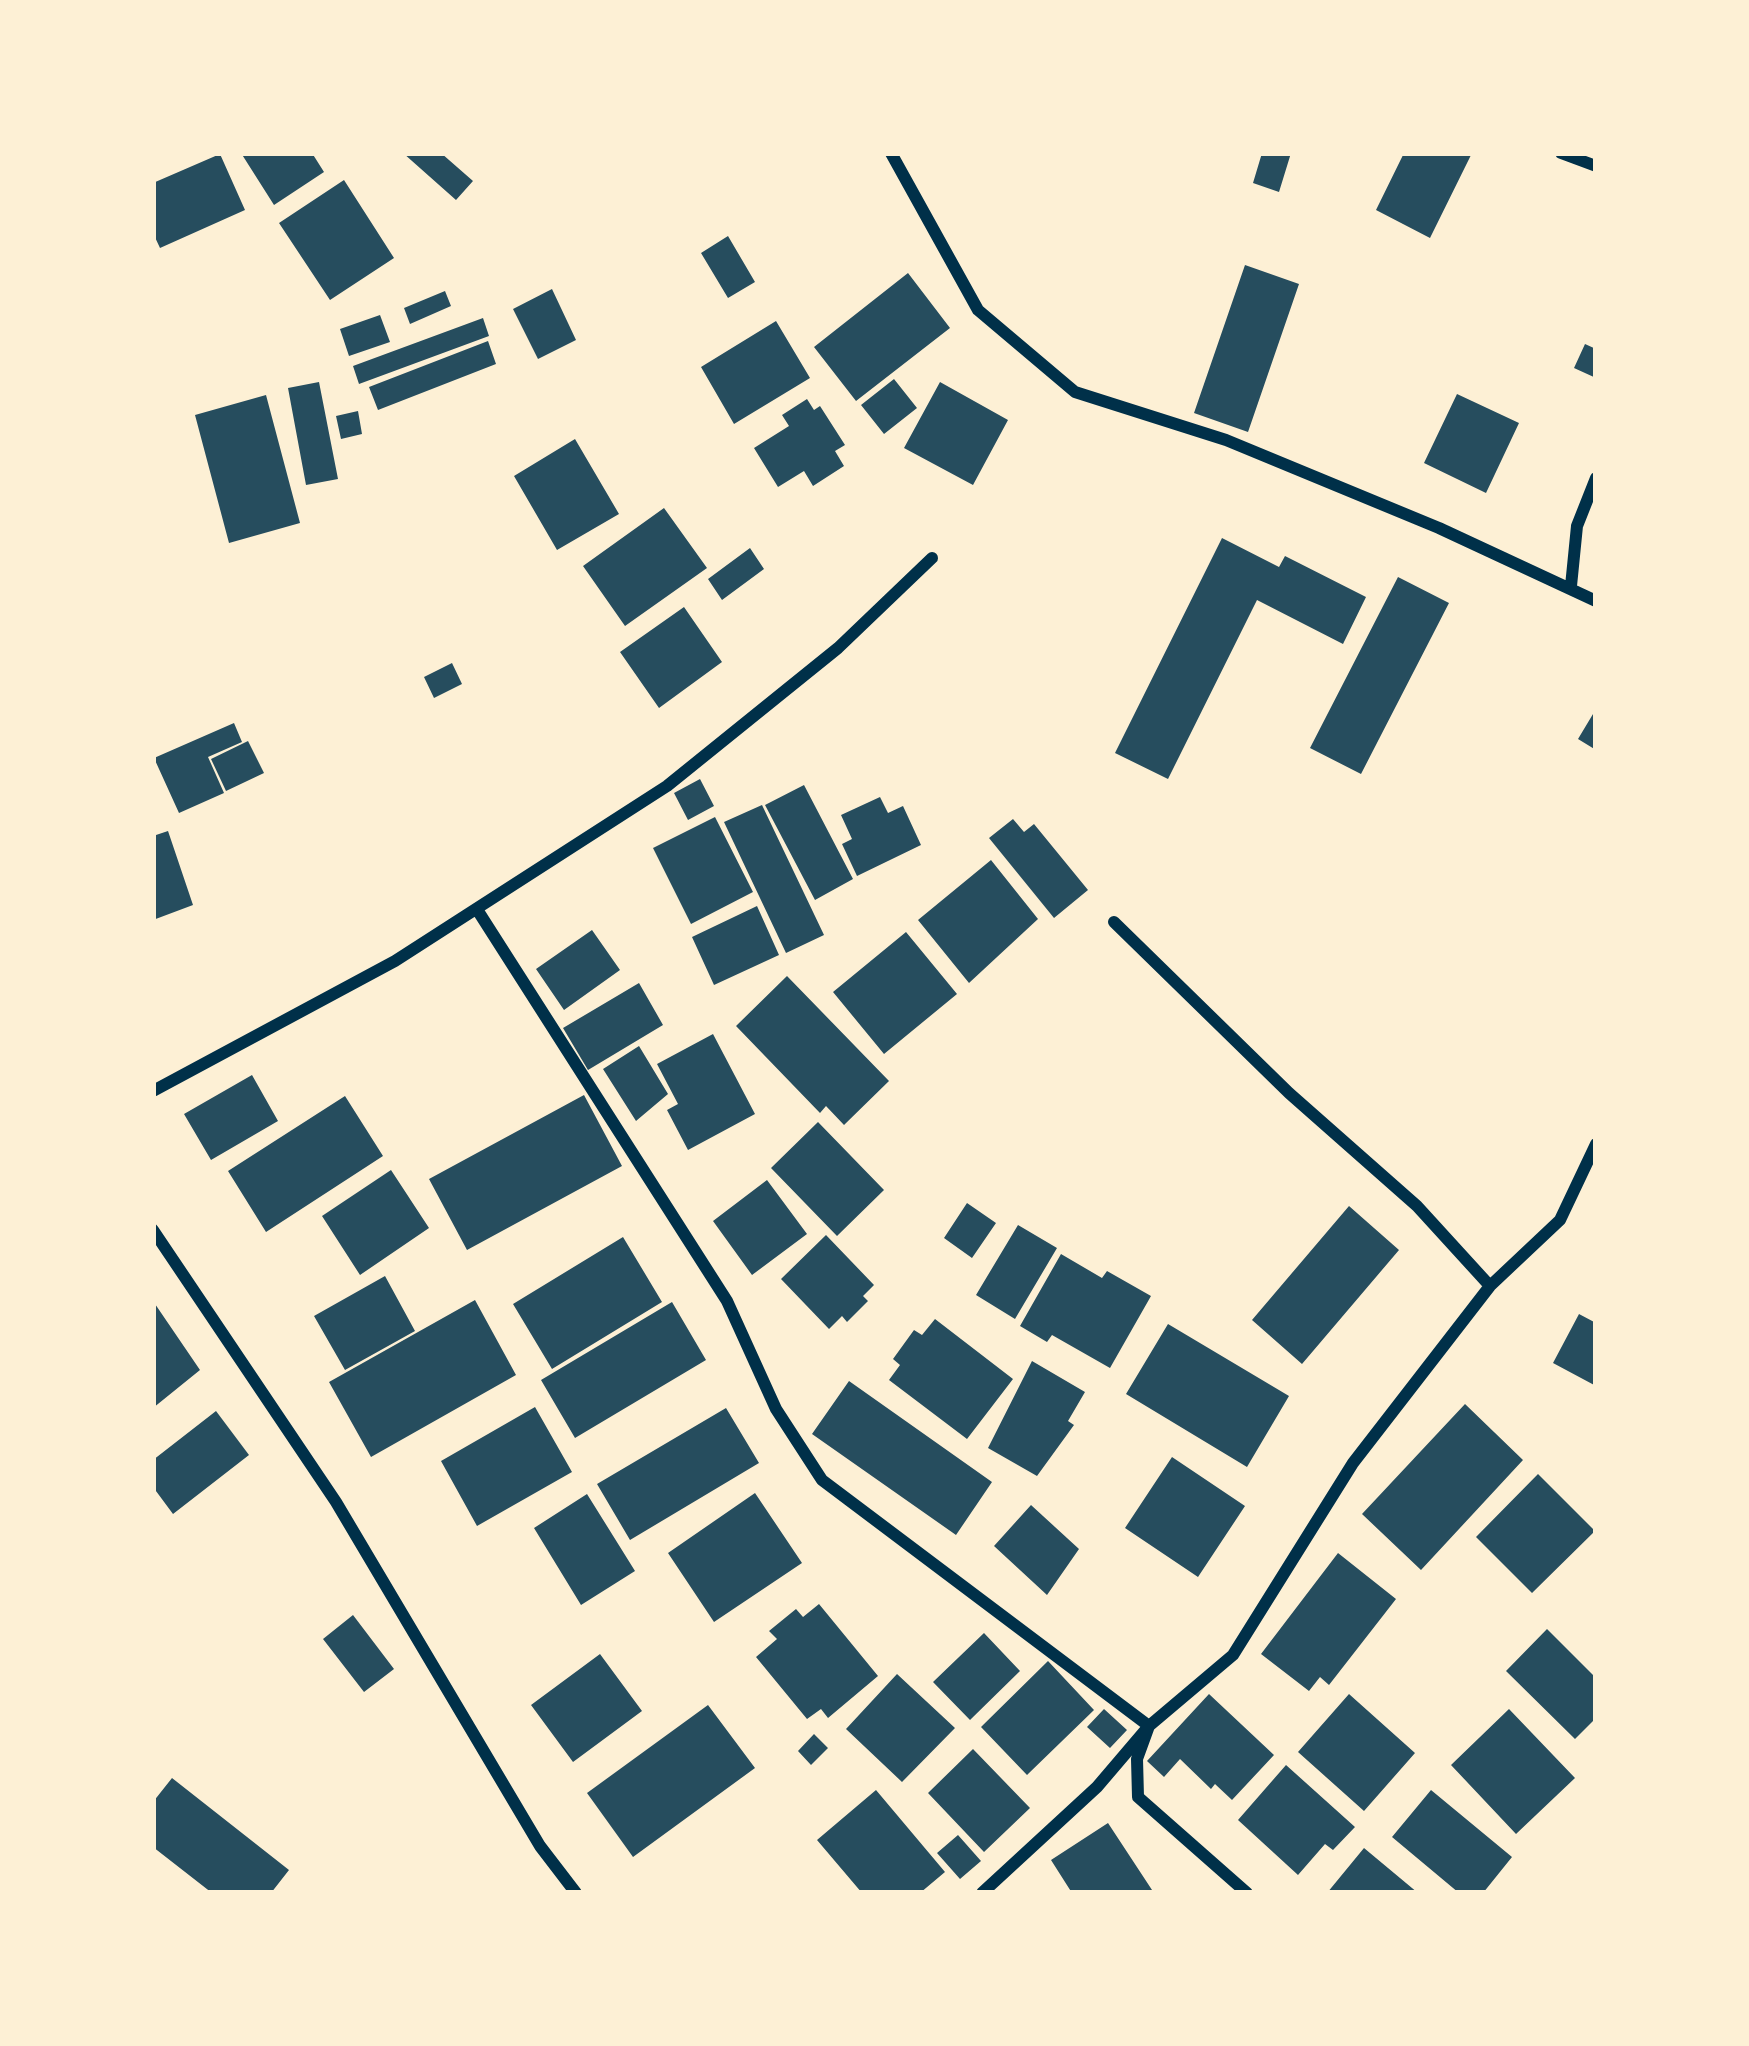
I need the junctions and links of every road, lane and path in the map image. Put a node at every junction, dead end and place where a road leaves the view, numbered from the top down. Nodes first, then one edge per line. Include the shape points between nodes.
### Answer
1 (891, 153) edge
2 (1561, 153) edge
3 (1596, 166) edge
4 (1596, 478) edge
5 (932, 557) dead end
6 (1571, 586) junction
7 (1596, 601) edge
8 (478, 911) junction
9 (1114, 922) dead end
10 (153, 1091) edge
11 (1596, 1144) edge
12 (153, 1231) edge
13 (1490, 1286) junction
14 (1148, 1726) junction
15 (576, 1893) edge
16 (982, 1893) edge
17 (1247, 1893) edge

1 - 6 street via 978,310 1075,392 1226,440
2 - 3 street
4 - 6 street via 1577,526
5 - 8 street via 838,648 667,786
6 - 7 street
8 - 10 street
8 - 14 street via 727,1301 776,1409 822,1480
9 - 13 street via 1417,1206
11 - 13 street via 1560,1220
12 - 15 street via 336,1502 540,1846
13 - 14 street via 1353,1462 1233,1654
14 - 16 street via 1097,1787
14 - 17 street via 1137,1759 1138,1796

